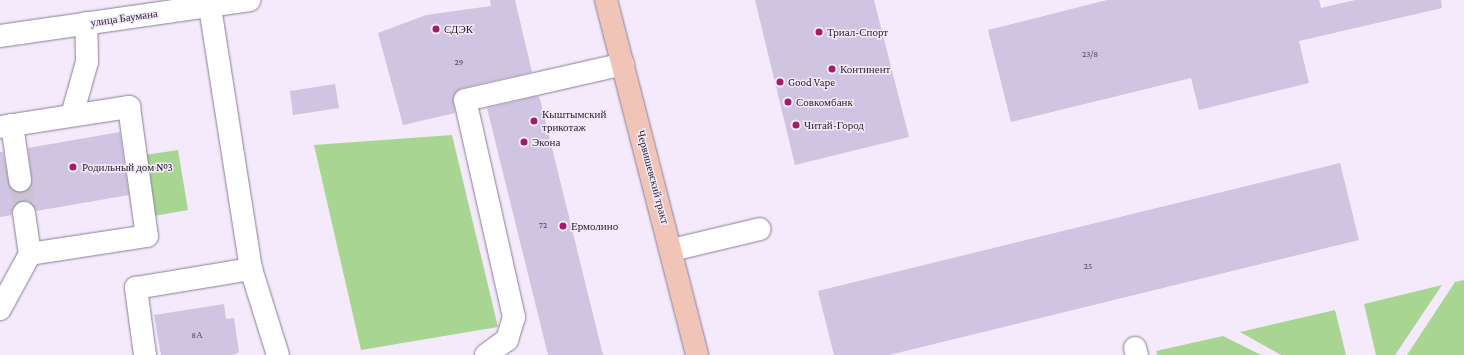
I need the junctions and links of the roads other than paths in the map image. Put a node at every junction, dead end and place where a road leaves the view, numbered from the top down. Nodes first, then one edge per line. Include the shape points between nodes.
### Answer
1 (248, 0) edge
2 (606, 0) edge
3 (210, 6) junction
4 (86, 24) junction
5 (0, 36) edge
6 (623, 64) junction
7 (72, 115) junction
8 (6, 126) edge
9 (20, 180) tunnel mouth
10 (24, 212) tunnel mouth
11 (760, 229) dead end
12 (672, 250) junction
13 (30, 254) junction
14 (251, 269) junction
15 (0, 309) edge
16 (145, 355) edge
17 (278, 355) edge
18 (486, 355) edge
19 (697, 355) edge

1 - 3 street, улица Баумана
2 - 6 main road, Червишевский тракт
3 - 4 street, улица Баумана
3 - 14 street
4 - 5 street, улица Баумана
4 - 7 street via 87,62
6 - 12 main road, Червишевский тракт
6 - 18 street via 465,100 514,317 507,340
7 - 8 street
7 - 13 street via 129,107 147,236
8 - 9 street
10 - 13 street
11 - 12 street
12 - 19 main road, Червишевский тракт
13 - 15 street
14 - 16 street via 136,288
14 - 17 street

